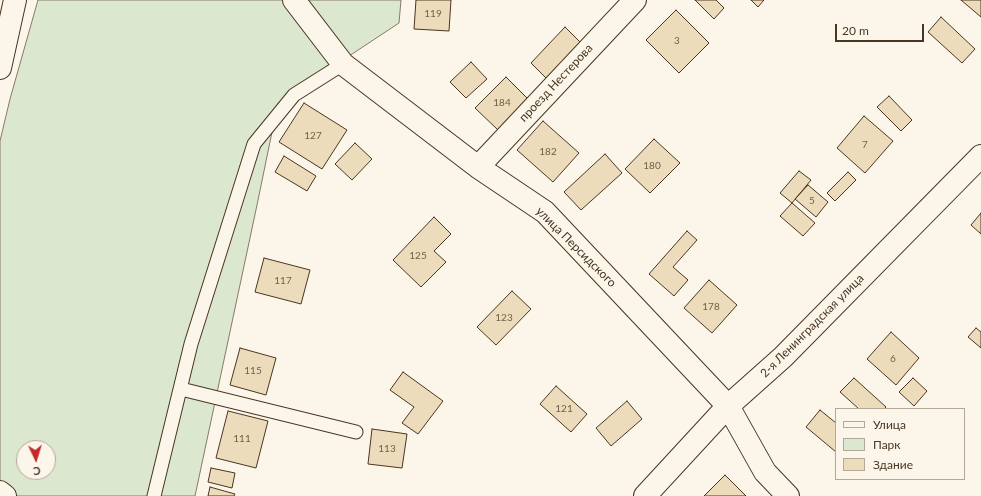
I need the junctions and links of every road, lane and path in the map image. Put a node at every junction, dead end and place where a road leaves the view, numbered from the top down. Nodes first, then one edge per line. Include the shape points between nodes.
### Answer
1 (15, 0) edge
2 (294, 0) edge
3 (635, 0) edge
4 (343, 64) junction
5 (0, 68) edge
6 (981, 156) edge
7 (478, 167) junction
8 (180, 388) junction
9 (728, 406) junction
10 (356, 432) dead end
11 (0, 492) edge
12 (5, 496) edge
13 (154, 496) edge
14 (645, 496) edge
15 (788, 496) edge

1 - 5 street
2 - 4 street, улица Персидского
3 - 7 street, проезд Нестерова
4 - 7 street, улица Персидского
4 - 8 lane via 294,95 254,144 191,344
6 - 9 street, 2-я Ленинградская улица via 783,357
7 - 9 street, улица Персидского via 545,212
8 - 10 lane
8 - 13 lane
9 - 14 street, 2-я Ленинградская улица
9 - 15 street, улица Персидского via 765,472
11 - 12 street

